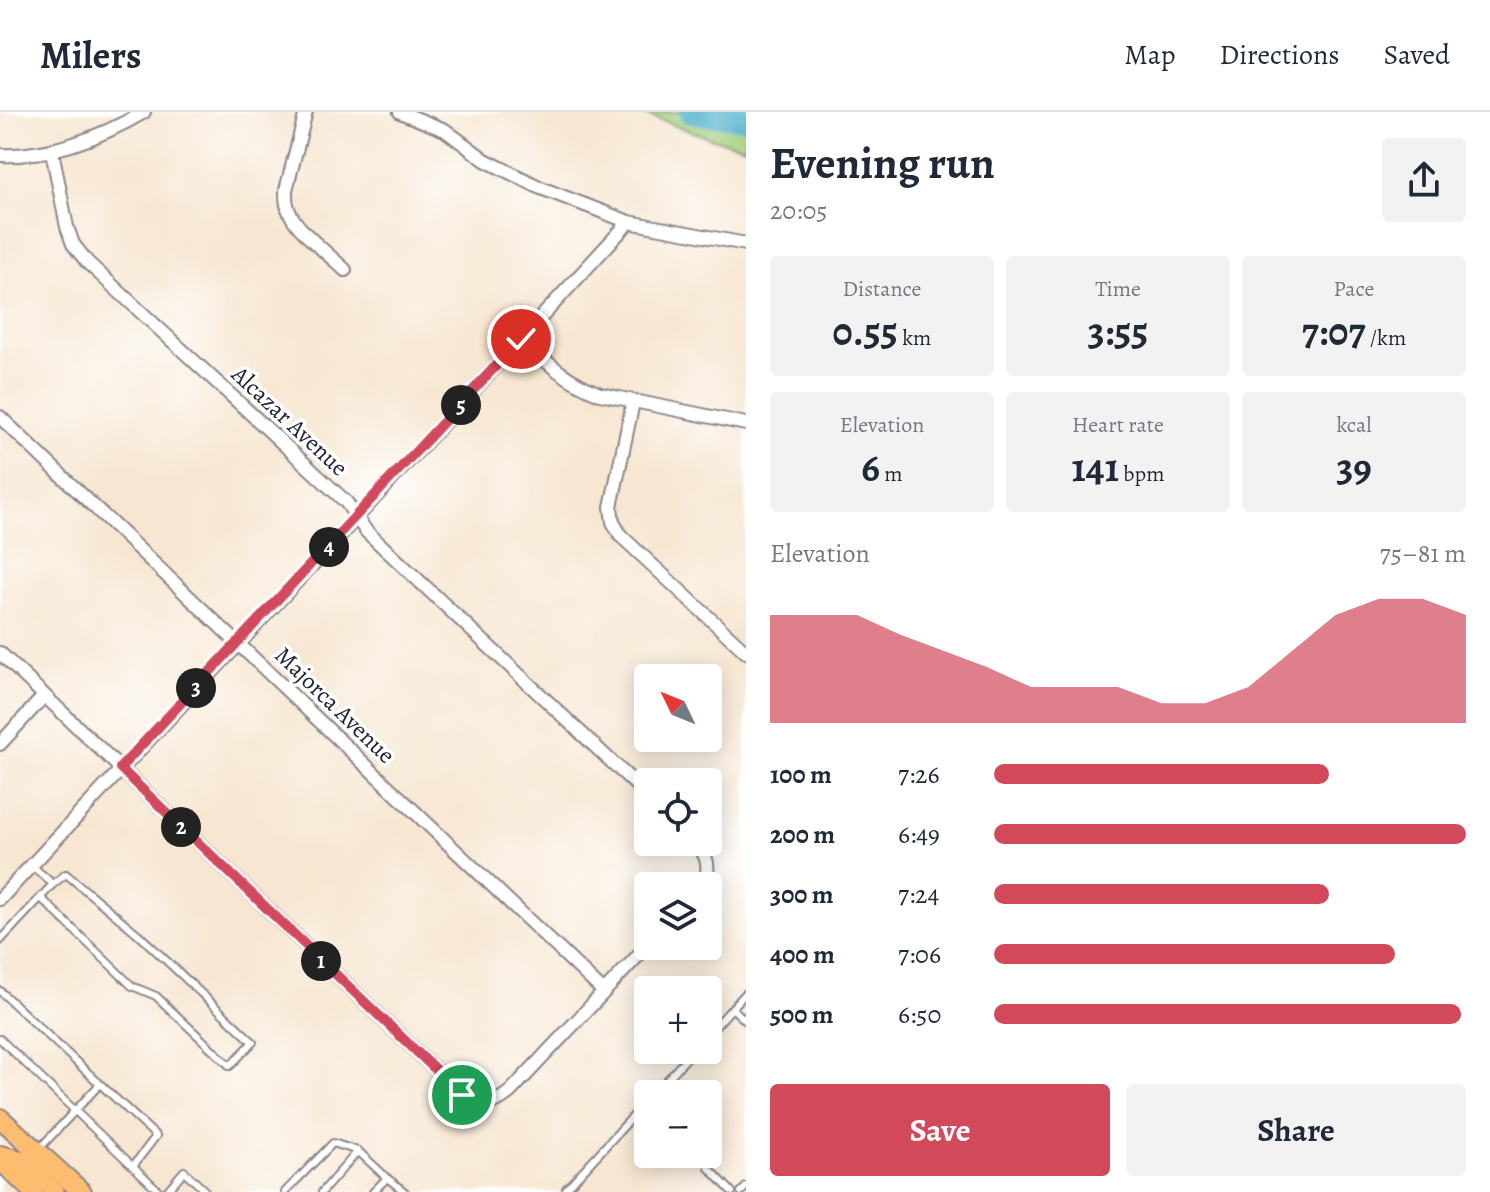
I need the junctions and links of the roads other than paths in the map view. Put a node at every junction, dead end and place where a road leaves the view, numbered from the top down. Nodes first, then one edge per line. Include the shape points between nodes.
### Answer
1 (144, 112) edge
2 (306, 112) edge
3 (400, 112) edge
4 (52, 151) junction
5 (0, 155) edge
6 (629, 222) junction
7 (746, 244) edge
8 (345, 270) dead end
9 (521, 339) junction
10 (633, 402) junction
11 (0, 417) edge
12 (746, 424) edge
13 (357, 517) junction
14 (238, 643) junction
15 (746, 652) edge
16 (0, 653) edge
17 (44, 696) junction
18 (0, 744) edge
19 (120, 768) junction
20 (634, 783) edge
21 (31, 865) junction
22 (53, 884) junction
23 (41, 898) junction
24 (0, 899) edge
25 (0, 941) edge
26 (634, 960) edge
27 (0, 991) edge
28 (604, 992) junction
29 (746, 993) edge
30 (732, 1008) junction
31 (722, 1019) edge
32 (746, 1021) edge
33 (0, 1039) edge
34 (681, 1064) edge
35 (667, 1080) edge
36 (100, 1084) junction
37 (75, 1110) junction
38 (634, 1115) edge
39 (0, 1118) edge
40 (37, 1151) junction
41 (358, 1151) junction
42 (0, 1158) edge
43 (133, 1166) junction
44 (709, 1168) dead end
45 (387, 1178) junction
46 (746, 1187) edge
47 (24, 1189) edge
48 (55, 1192) edge
49 (82, 1192) edge
50 (163, 1192) edge
51 (206, 1192) edge
52 (285, 1192) edge
53 (322, 1192) edge
54 (373, 1192) edge
55 (405, 1192) edge
56 (569, 1192) edge
57 (732, 1192) edge
58 (741, 1192) edge

1 - 4 street
2 - 8 street via 286,202 298,225
3 - 6 street via 445,130 485,160 541,188
4 - 5 street
4 - 13 street, Alcazar Avenue via 67,227 87,262
6 - 7 street
6 - 9 street
9 - 10 street via 578,385
9 - 13 street
10 - 12 street
10 - 15 street via 611,507 613,522 621,536
11 - 14 street, Majorca Avenue
13 - 14 street
13 - 20 street, Alcazar Avenue
14 - 19 street
14 - 28 street, Majorca Avenue
16 - 17 street
17 - 18 street
17 - 19 street
19 - 21 street
19 - 28 street via 462,1095 476,1102 488,1105 510,1092
21 - 22 lane
21 - 24 street
22 - 23 lane
22 - 23 lane via 66,874 253,1042 230,1066 156,996 132,986
23 - 25 lane
26 - 28 street
27 - 36 lane
29 - 30 lane
30 - 31 lane
30 - 32 lane
33 - 37 lane
34 - 35 lane
36 - 37 lane
36 - 43 lane via 156,1136
37 - 40 lane
37 - 43 lane
38 - 56 lane via 566,1189
39 - 40 main road
40 - 49 main road
41 - 45 lane
41 - 52 lane via 333,1143
41 - 53 lane
42 - 47 main road
42 - 48 main road via 21,1160
43 - 50 lane
44 - 57 lane
45 - 54 lane
45 - 55 lane
46 - 58 lane
50 - 51 lane via 184,1171

